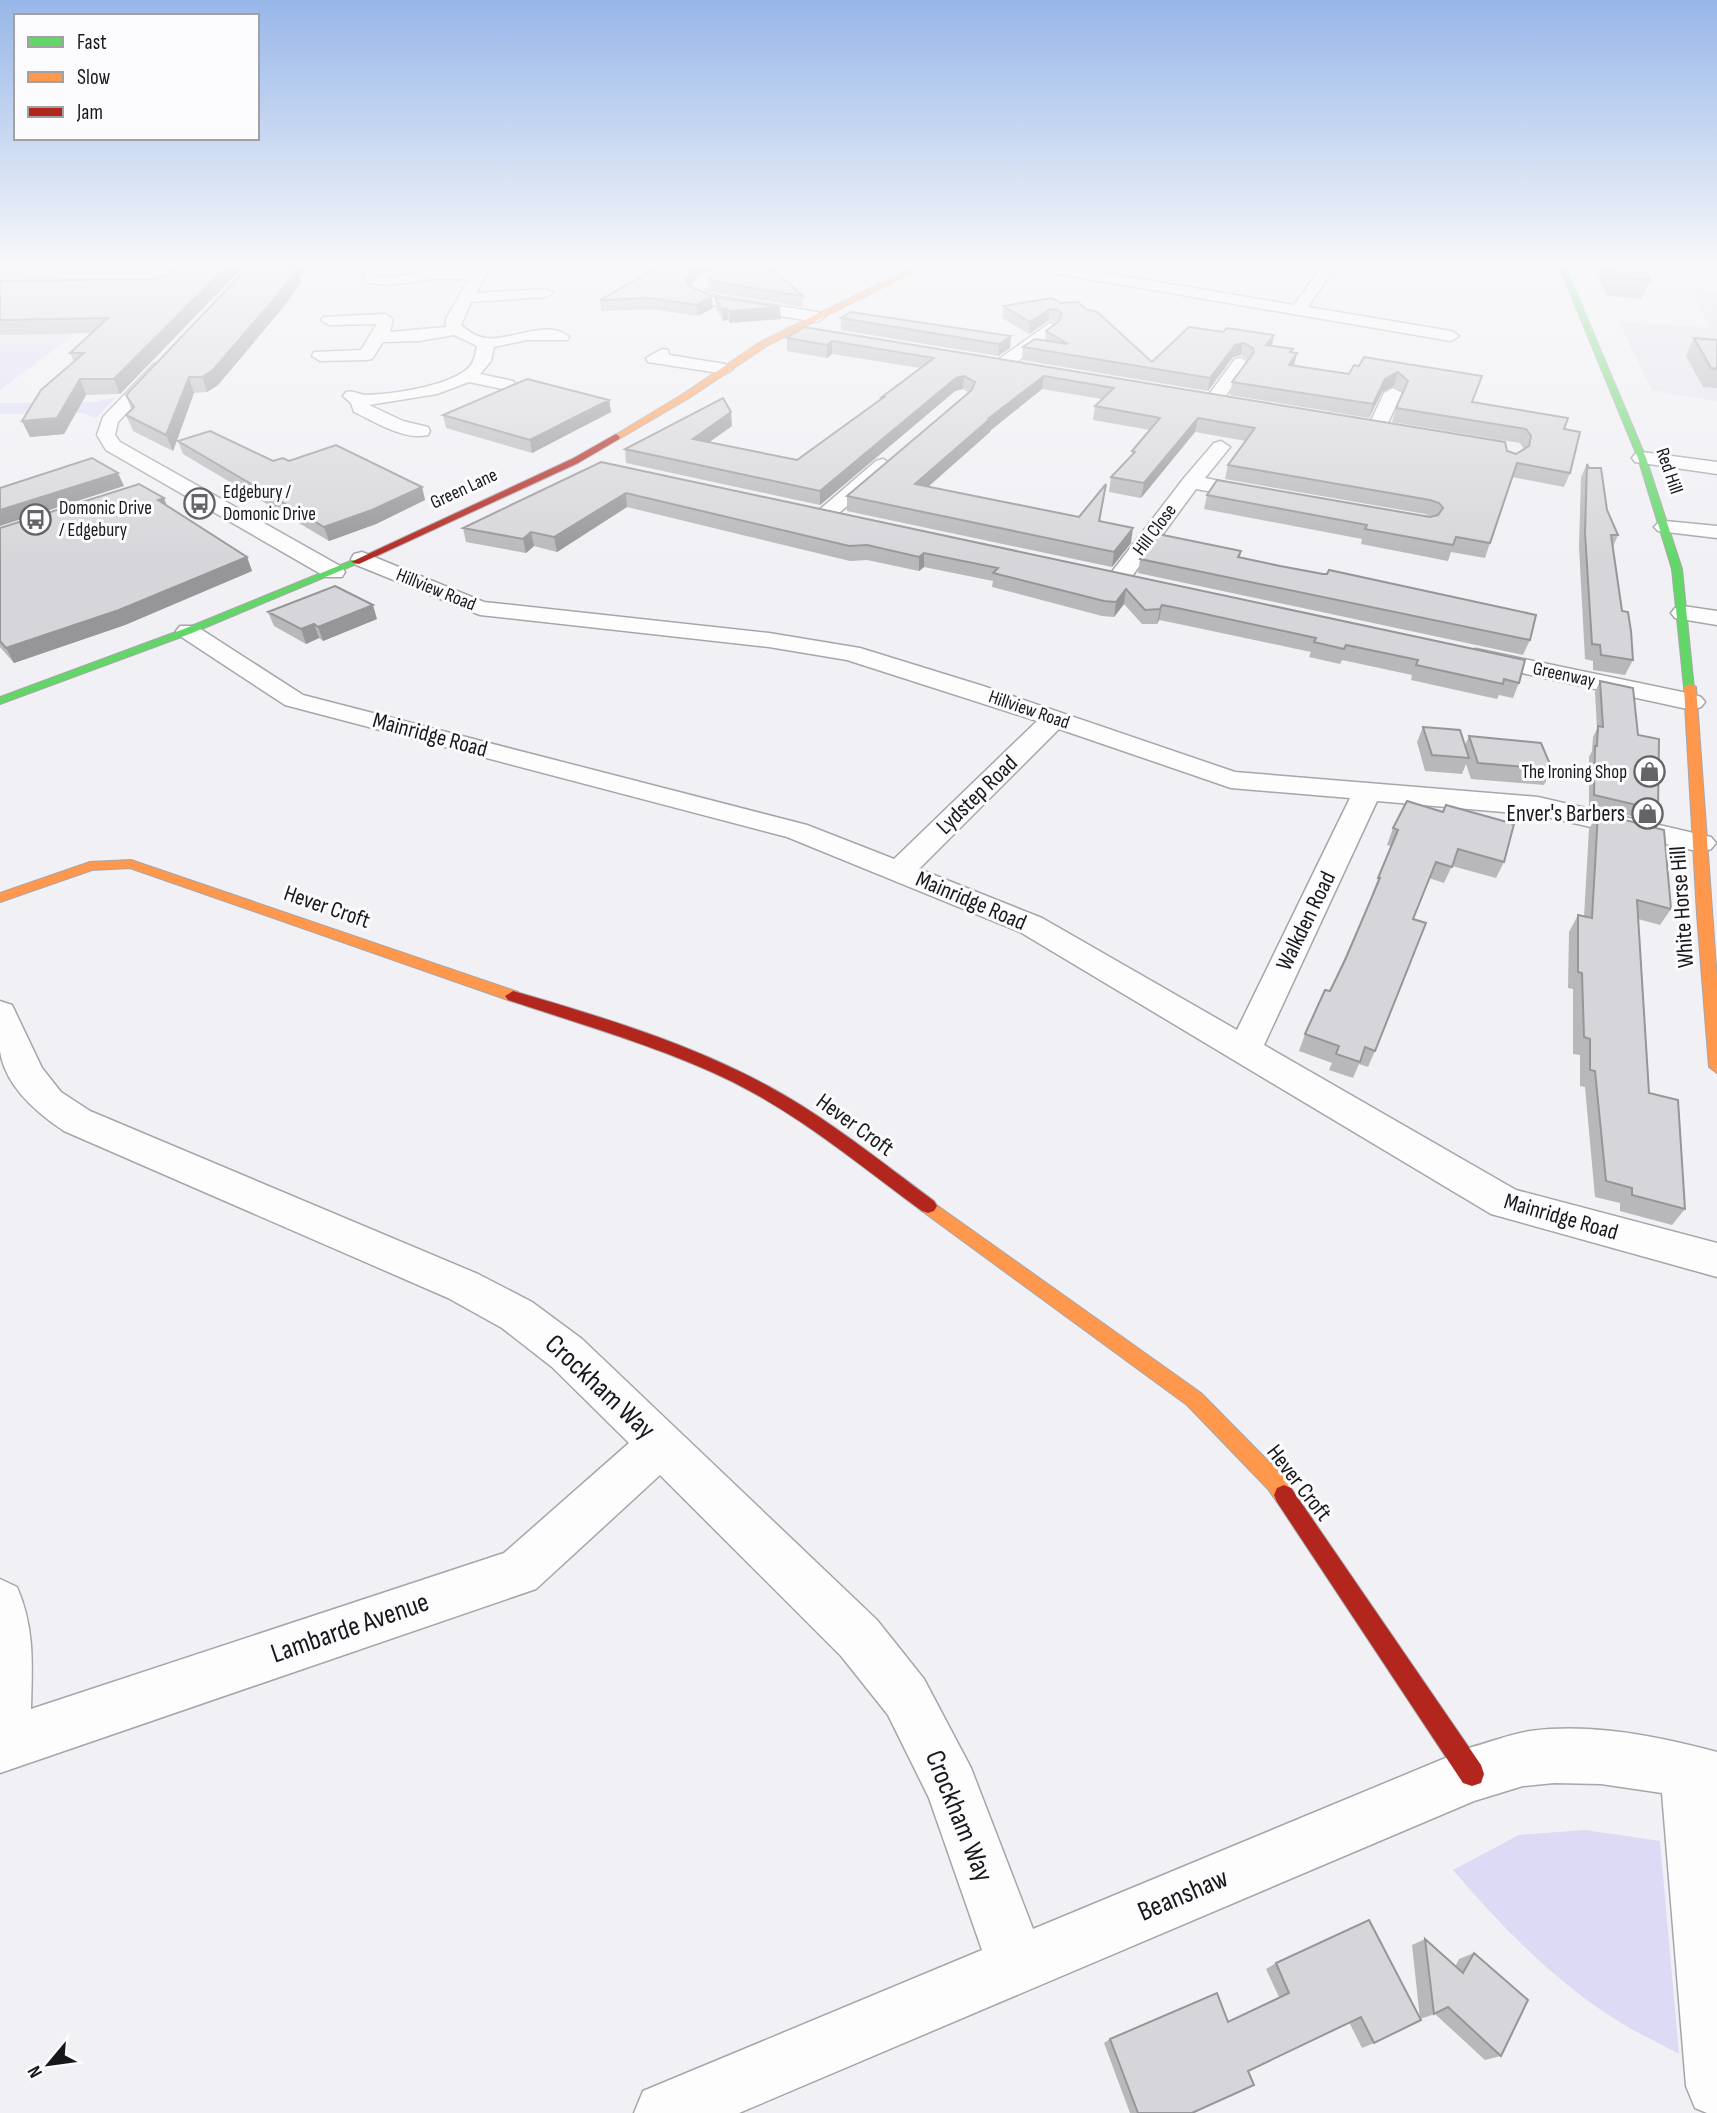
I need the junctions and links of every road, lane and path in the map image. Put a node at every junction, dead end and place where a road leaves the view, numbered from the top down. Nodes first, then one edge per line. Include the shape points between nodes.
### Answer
1 (163, 365) edge
2 (482, 365) edge
3 (696, 365) edge
4 (732, 365) edge
5 (1000, 365) edge
6 (1239, 365) edge
7 (1603, 365) edge
8 (724, 369) junction
9 (1028, 369) edge
10 (469, 377) junction
11 (507, 385) edge
12 (1393, 393) edge
13 (1240, 405) edge
14 (421, 431) dead end
15 (1399, 431) edge
16 (1221, 447) dead end
17 (896, 454) edge
18 (1642, 458) junction
19 (575, 461) junction
20 (601, 467) edge
21 (1717, 468) edge
22 (171, 480) junction
23 (1191, 482) junction
24 (149, 487) edge
25 (1283, 498) edge
26 (798, 509) edge
27 (825, 515) junction
28 (848, 520) edge
29 (1665, 527) junction
30 (1717, 532) edge
31 (362, 559) junction
32 (334, 572) junction
33 (1093, 572) edge
34 (1119, 578) junction
35 (1146, 584) edge
36 (1683, 612) junction
37 (1717, 618) edge
38 (188, 631) junction
39 (1452, 650) edge
40 (0, 701) edge
41 (1692, 702) junction
42 (1055, 719) junction
43 (1367, 793) junction
44 (1701, 843) junction
45 (900, 871) junction
46 (0, 898) edge
47 (1714, 998) edge
48 (0, 1013) edge
49 (1244, 1050) junction
50 (1717, 1067) edge
51 (1717, 1260) edge
52 (661, 1444) junction
53 (0, 1604) edge
54 (1, 1746) edge
55 (1472, 1774) junction
56 (1702, 1775) edge
57 (1017, 1966) junction
58 (1717, 2086) edge
59 (664, 2113) edge

1 - 22 street via 109,421 106,435 113,446
2 - 10 street
3 - 8 street
4 - 8 main road, Green Lane
5 - 9 street
6 - 13 street via 1207,399
7 - 18 main road, Red Hill
8 - 19 main road, Green Lane
10 - 11 street
10 - 14 street via 434,389 356,399 360,408
12 - 15 street via 1369,426
16 - 23 street, Hill Close
17 - 27 street
18 - 21 street
18 - 29 main road, Red Hill
19 - 20 street
19 - 31 main road, Green Lane
22 - 24 street
22 - 32 street
23 - 25 street, Hill Close
23 - 34 street, Hill Close
26 - 27 street
27 - 28 street
29 - 30 street
29 - 36 main road, Red Hill
31 - 32 main road, Green Lane
31 - 42 street, Hillview Road via 480,608 838,651 885,662
32 - 38 main road, Green Lane
33 - 34 street
34 - 35 street
36 - 37 street
36 - 41 main road, Red Hill
38 - 40 main road, Green Lane
38 - 45 street, Mainridge Road via 294,700 797,831
39 - 41 street, Greenway
41 - 44 main road, White Horse Hill
42 - 43 street, Hillview Road via 1231,780
42 - 45 street, Lydstep Road
43 - 44 street, Hillview Road via 1538,806
43 - 49 street, Walkden Road
44 - 47 main road, White Horse Hill
45 - 49 street, Mainridge Road via 1031,925
46 - 55 main road, Hever Croft via 90,866 131,864 693,1058 786,1104 1194,1399 1275,1482
47 - 50 main road, White Horse Hill
48 - 52 street, Crockham Way via 27,1074 58,1109 463,1286 517,1315 567,1353
49 - 51 street, Mainridge Road via 1505,1203
52 - 54 street, Lambarde Avenue via 519,1572
52 - 57 street, Crockham Way via 859,1637 906,1697 952,1787
53 - 54 street via 8,1642
55 - 56 street, Beanshaw via 1528,1758 1595,1755
55 - 57 street, Beanshaw
56 - 58 street
57 - 59 street, Beanshaw

